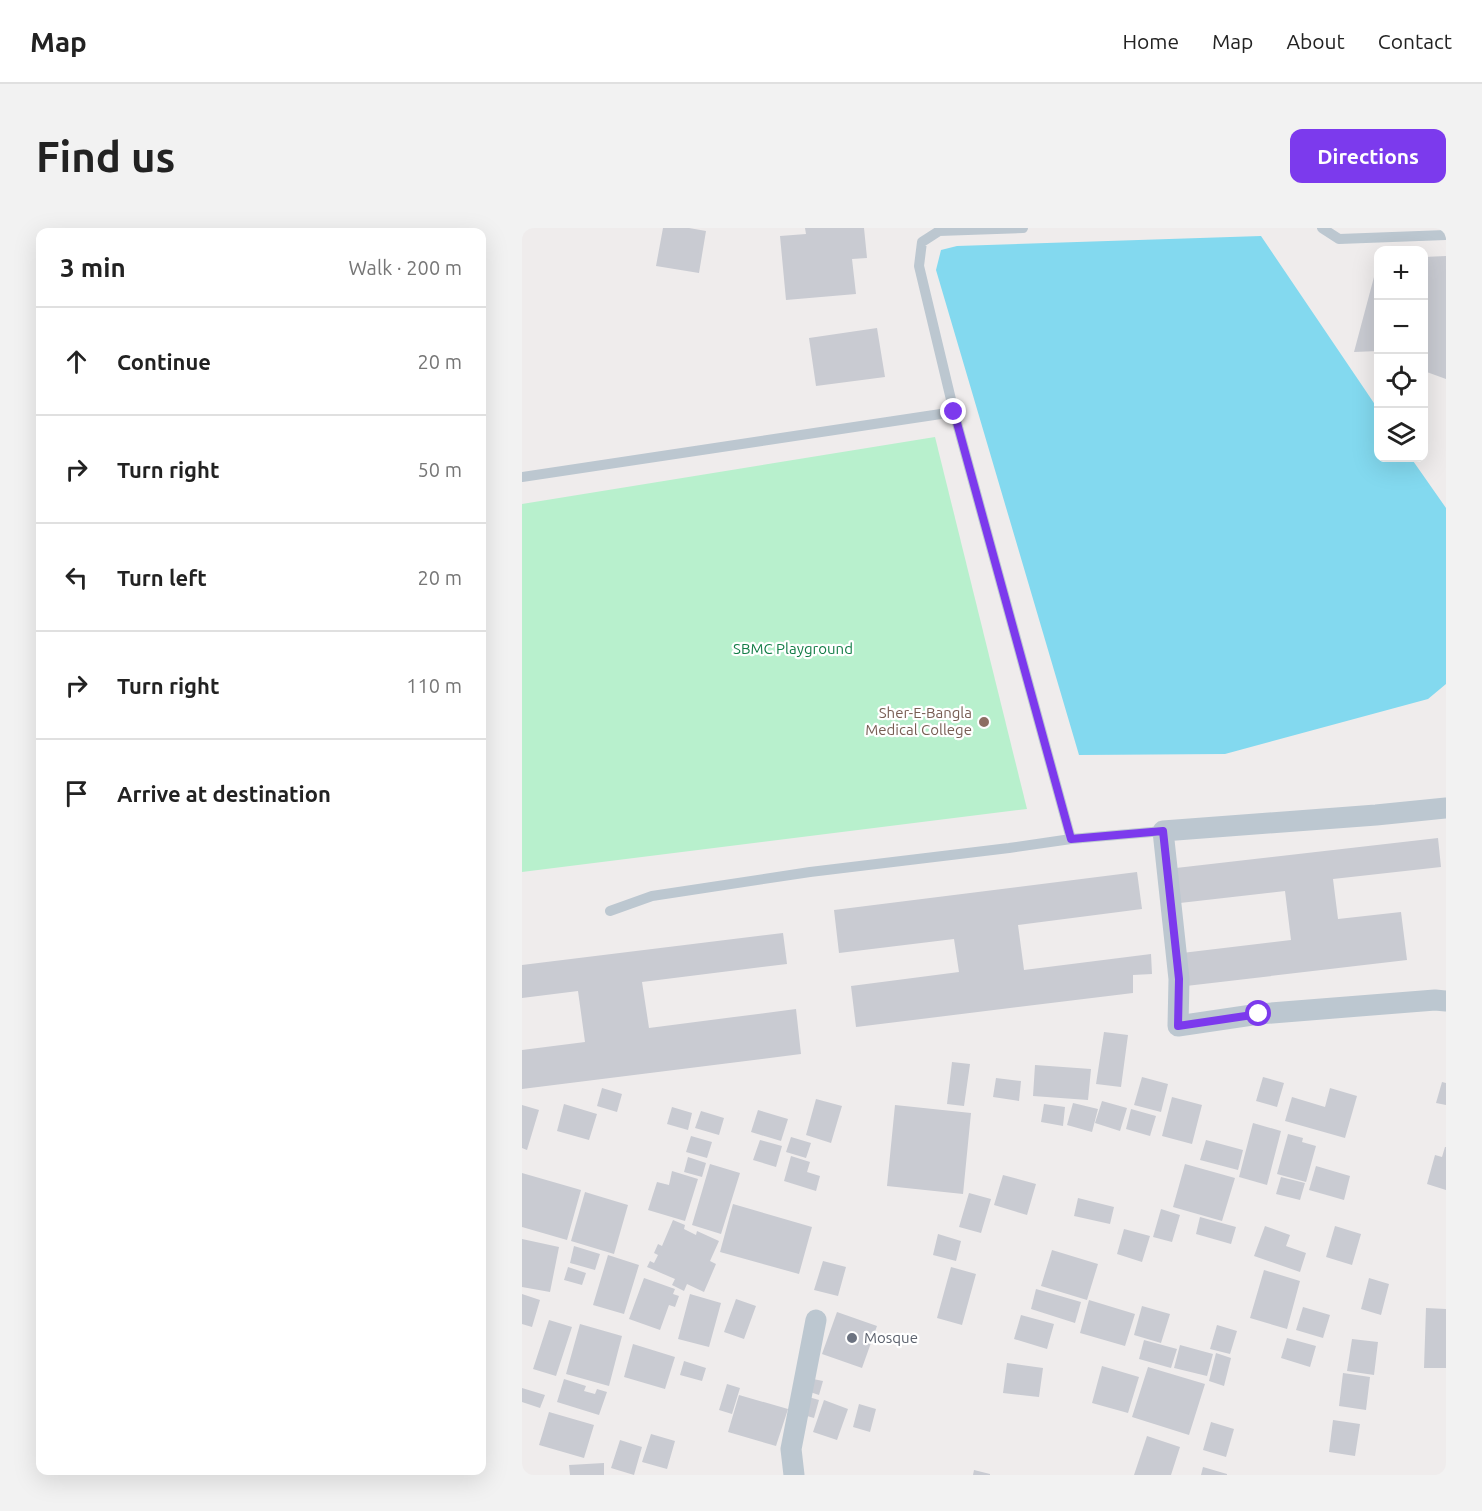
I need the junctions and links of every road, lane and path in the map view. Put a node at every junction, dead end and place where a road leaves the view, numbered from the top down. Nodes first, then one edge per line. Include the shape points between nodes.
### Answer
1 (1023, 228) edge
2 (1322, 228) edge
3 (1446, 235) edge
4 (954, 412) junction
5 (522, 477) edge
6 (1446, 808) edge
7 (1163, 831) junction
8 (1071, 839) junction
9 (610, 911) dead end
10 (1446, 1001) edge
11 (816, 1320) dead end
12 (794, 1475) edge

1 - 4 lane via 939,231 922,242 919,266
2 - 3 lane via 1340,239
4 - 5 lane
4 - 8 lane
6 - 7 street
7 - 8 lane
7 - 10 street via 1179,979 1178,1026 1259,1014
8 - 9 lane via 664,894
11 - 12 street via 791,1449

